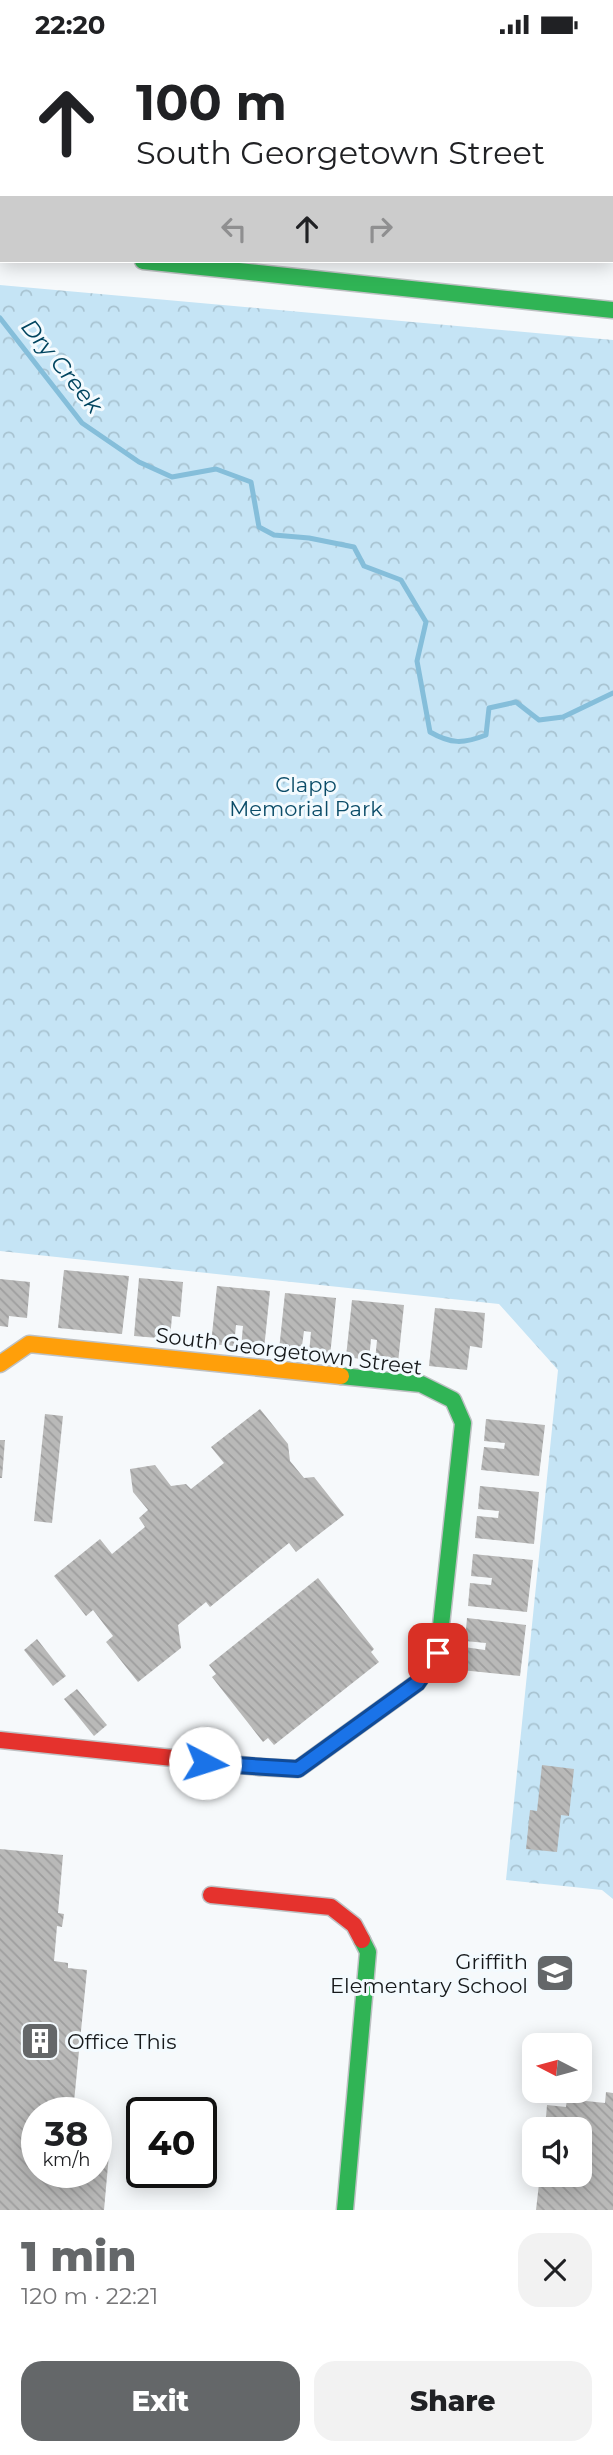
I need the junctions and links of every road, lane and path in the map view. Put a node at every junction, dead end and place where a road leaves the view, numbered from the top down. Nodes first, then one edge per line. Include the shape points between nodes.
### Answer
1 (162, 263) edge
2 (613, 310) edge
3 (0, 1364) edge
4 (0, 1740) edge
5 (211, 1895) dead end
6 (345, 2210) edge

1 - 2 street
3 - 4 street, South Georgetown Street via 29,1344 421,1384 453,1400 463,1423 438,1653 417,1683 298,1769
5 - 6 street via 331,1907 354,1925 368,1952

